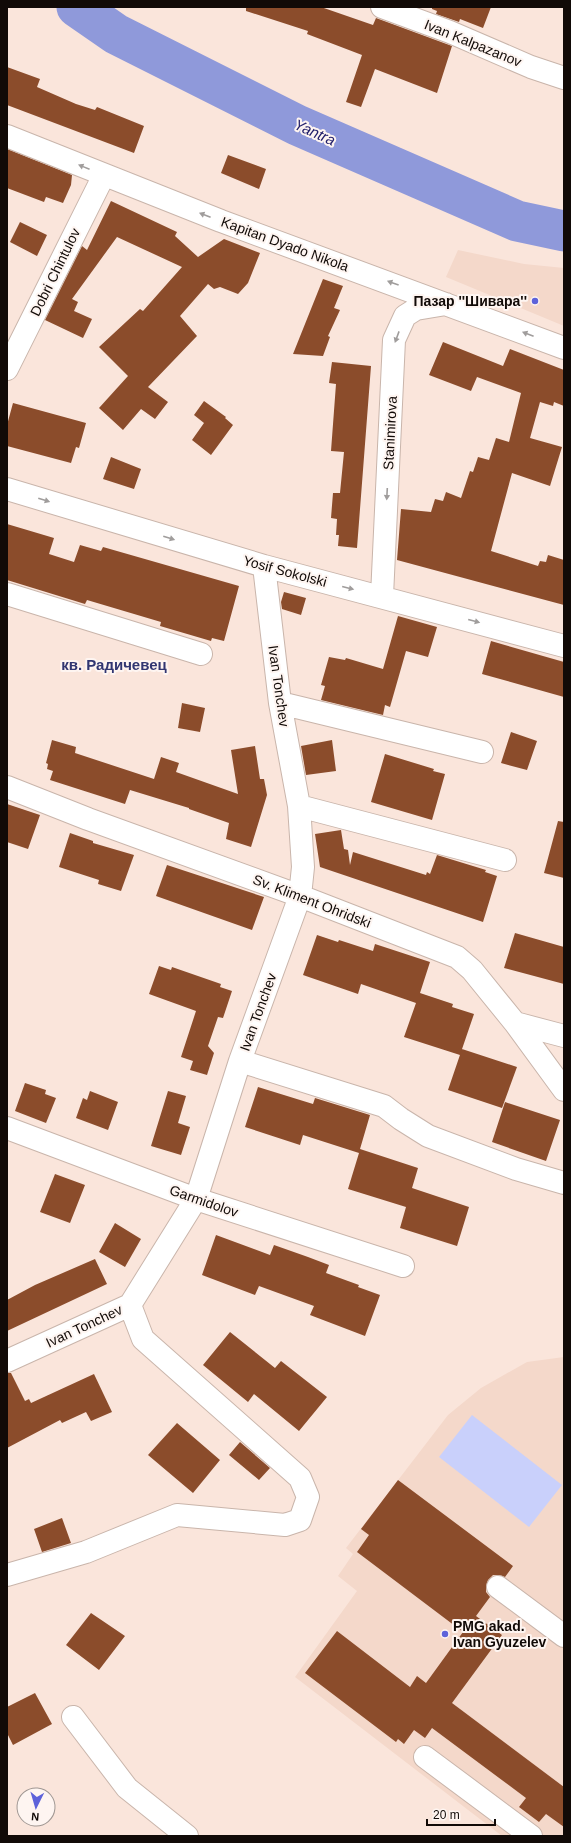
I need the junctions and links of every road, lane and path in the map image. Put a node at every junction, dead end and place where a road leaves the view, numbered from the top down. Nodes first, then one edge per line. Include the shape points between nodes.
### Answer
1 (382, 7) edge
2 (564, 78) edge
3 (7, 136) edge
4 (104, 175) junction
5 (447, 303) junction
6 (564, 348) edge
7 (7, 370) edge
8 (7, 489) edge
9 (264, 566) junction
10 (7, 594) edge
11 (382, 596) junction
12 (564, 646) edge
13 (201, 654) dead end
14 (280, 703) junction
15 (482, 752) dead end
16 (7, 788) edge
17 (299, 806) junction
18 (505, 860) dead end
19 (300, 896) junction
20 (515, 1023) junction
21 (564, 1036) edge
22 (240, 1061) junction
23 (564, 1090) edge
24 (7, 1128) edge
25 (564, 1183) edge
26 (196, 1199) junction
27 (403, 1266) dead end
28 (130, 1305) junction
29 (7, 1361) edge
30 (7, 1575) edge
31 (498, 1587) dead end
32 (564, 1636) edge
33 (73, 1717) dead end
34 (425, 1757) dead end
35 (186, 1836) edge
36 (531, 1836) edge

1 - 2 street, Ivan Kalpazanov
4 -> 3 street, Kapitan Dyado Nikola
5 -> 4 street, Kapitan Dyado Nikola via 221,221
4 - 7 street, Dobri Chintulov
6 -> 5 street, Kapitan Dyado Nikola
5 -> 11 street, Stanimirova via 416,309 405,316 394,340
8 -> 9 street, Yosif Sokolski
9 -> 11 street, Yosif Sokolski
9 - 14 street, Ivan Tonchev
10 - 13 street
11 -> 12 street, Yosif Sokolski
14 - 15 street
14 - 17 street, Ivan Tonchev
16 - 19 street, Sv. Kliment Ohridski
17 - 18 street
17 - 19 street, Ivan Tonchev via 303,867
19 - 20 street, Sv. Kliment Ohridski via 457,957 472,970
19 - 22 street, Ivan Tonchev
20 - 21 street
20 - 23 street, Sv. Kliment Ohridski
22 - 25 street via 384,1106 428,1136 516,1169
22 - 26 street, Ivan Tonchev
24 - 26 street, Garmidolov
26 - 27 street, Garmidolov
26 - 28 street, Ivan Tonchev
28 - 29 street, Ivan Tonchev
28 - 30 street via 143,1338 300,1478 308,1497 300,1520 285,1525 178,1515 86,1552
31 - 32 street
33 - 35 street via 127,1788
34 - 36 street

